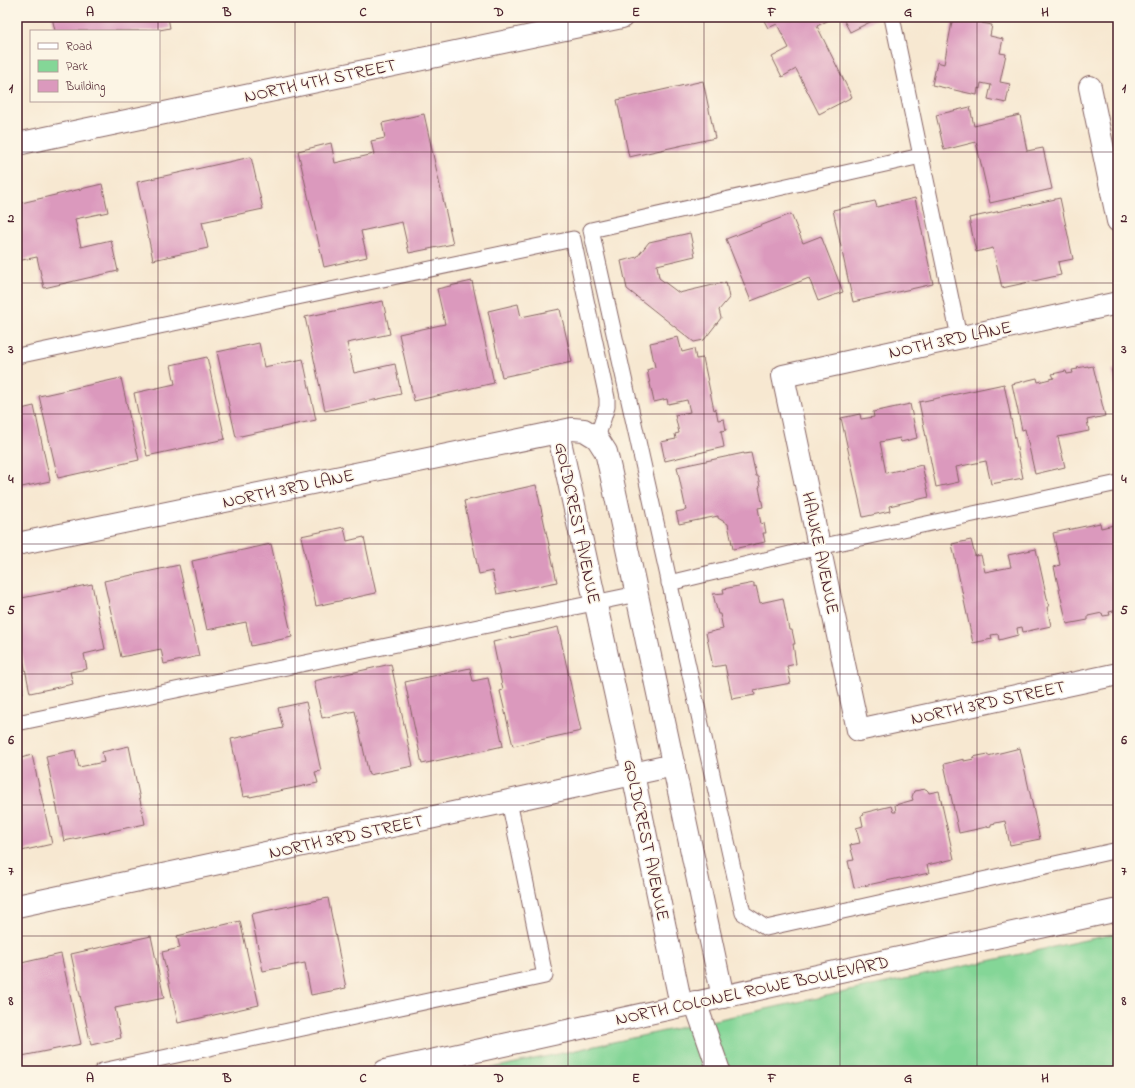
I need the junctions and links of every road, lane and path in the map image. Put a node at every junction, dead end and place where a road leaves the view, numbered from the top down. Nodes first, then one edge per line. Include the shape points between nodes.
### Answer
1 (622, 17) edge
2 (892, 17) edge
3 (1090, 87) dead end
4 (17, 144) edge
5 (921, 156) junction
6 (1118, 221) edge
7 (1118, 303) edge
8 (959, 337) junction
9 (17, 356) edge
10 (783, 376) joint
11 (558, 432) junction
12 (597, 438) junction
13 (1118, 483) edge
14 (17, 544) edge
15 (819, 548) junction
16 (669, 583) junction
17 (637, 594) junction
18 (595, 603) junction
19 (1118, 674) edge
20 (17, 723) edge
21 (858, 730) joint
22 (674, 764) junction
23 (633, 774) junction
24 (509, 801) junction
25 (1118, 850) edge
26 (17, 906) edge
27 (1118, 910) edge
28 (723, 996) junction
29 (688, 1004) junction
30 (102, 1071) edge
31 (386, 1071) edge
32 (719, 1071) edge

1 - 4 street, NORTH 4TH STREET
2 - 5 lane
3 - 6 street
5 - 8 lane
5 - 16 lane via 591,230
7 - 8 street, NOTH 3RD LANE
8 - 10 street, NOTH 3RD LANE
9 - 12 lane via 573,239 606,398 607,407
10 - 15 street, HAWKE AVENUE
11 - 12 street, GOLDCREST AVENUE via 584,430
11 - 14 street, NORTH 3RD LANE
11 - 18 street, GOLDCREST AVENUE
12 - 17 street, GOLDCREST AVENUE via 606,452
13 - 15 lane
15 - 16 lane
15 - 21 street, HAWKE AVENUE
16 - 25 lane via 743,913 766,928
17 - 18 lane
17 - 22 street, GOLDCREST AVENUE
18 - 20 lane
18 - 23 street, GOLDCREST AVENUE
19 - 21 street, NORTH 3RD STREET
22 - 23 street, NORTH 3RD STREET
22 - 28 street, GOLDCREST AVENUE
23 - 24 street, NORTH 3RD STREET
23 - 29 street, GOLDCREST AVENUE
24 - 26 street, NORTH 3RD STREET
24 - 30 lane via 545,976
27 - 28 street, NORTH COLONEL ROWE BOULEVARD
28 - 29 street, NORTH COLONEL ROWE BOULEVARD
29 - 31 street, NORTH COLONEL ROWE BOULEVARD
29 - 32 street, GOLDCREST AVENUE

